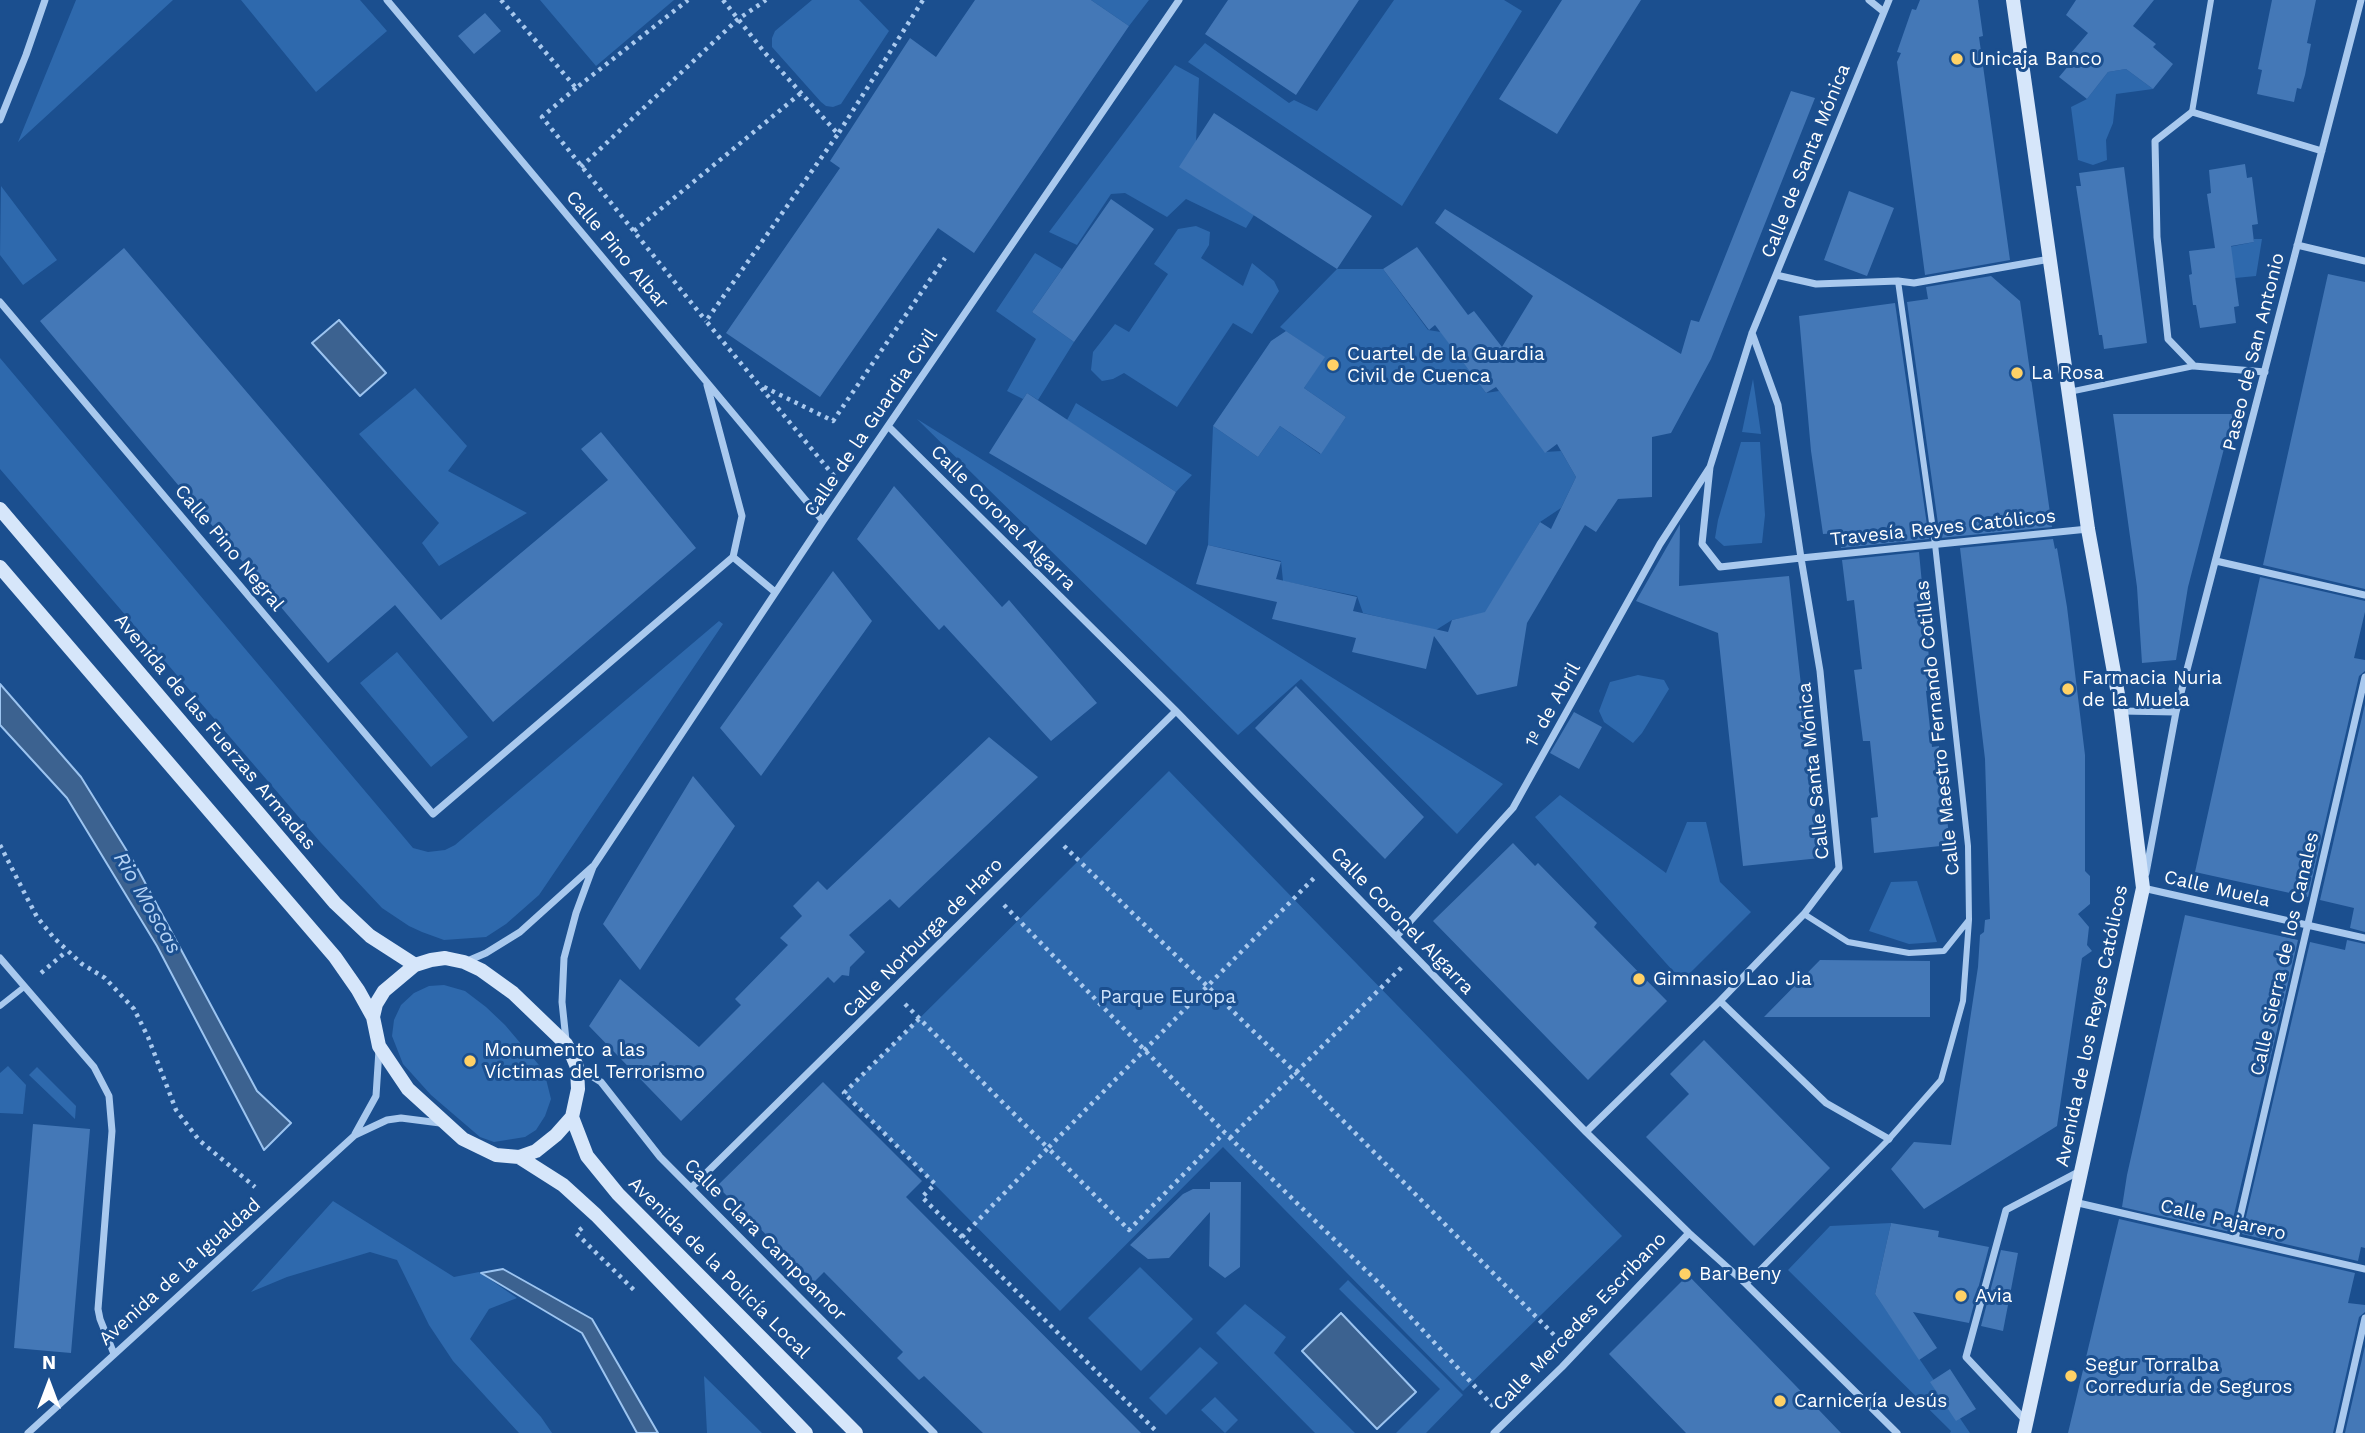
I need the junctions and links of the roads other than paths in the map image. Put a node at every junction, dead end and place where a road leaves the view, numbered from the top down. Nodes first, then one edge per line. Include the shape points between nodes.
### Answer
1 (45, 0) edge
2 (387, 0) edge
3 (1179, 0) edge
4 (1869, 0) edge
5 (1889, 0) edge
6 (2013, 0) edge
7 (2211, 0) edge
8 (2361, 0) edge
9 (1884, 12) junction
10 (2192, 112) junction
11 (0, 120) edge
12 (2322, 151) junction
13 (2297, 246) junction
14 (2050, 259) junction
15 (2365, 261) edge
16 (1776, 275) junction
17 (1898, 281) junction
18 (0, 302) edge
19 (1752, 333) junction
20 (2194, 366) junction
21 (2265, 372) junction
22 (706, 381) junction
23 (2069, 392) junction
24 (888, 426) junction
25 (1710, 467) junction
26 (0, 509) edge
27 (823, 521) junction
28 (2088, 528) junction
29 (1935, 544) junction
30 (733, 557) junction
31 (1801, 558) junction
32 (2216, 561) junction
33 (0, 567) edge
34 (775, 592) junction
35 (2365, 595) edge
36 (2365, 677) edge
37 (1176, 711) junction
38 (2121, 711) junction
39 (2176, 712) junction
40 (593, 867) junction
41 (2143, 888) junction
42 (1804, 914) junction
43 (1969, 920) junction
44 (2308, 926) junction
45 (1396, 937) junction
46 (2365, 938) edge
47 (0, 958) edge
48 (464, 962) junction
49 (415, 965) junction
50 (24, 986) junction
51 (1720, 1001) junction
52 (0, 1006) edge
53 (373, 1017) junction
54 (566, 1044) junction
55 (379, 1046) junction
56 (577, 1067) junction
57 (572, 1117) junction
58 (444, 1123) junction
59 (1586, 1132) junction
60 (355, 1135) junction
61 (1889, 1139) junction
62 (519, 1157) junction
63 (2081, 1170) junction
64 (692, 1187) junction
65 (2074, 1202) junction
66 (1689, 1233) junction
67 (2235, 1239) junction
68 (2365, 1269) edge
69 (1746, 1284) junction
70 (2365, 1318) edge
71 (114, 1354) junction
72 (2025, 1427) edge
73 (28, 1433) edge
74 (806, 1433) edge
75 (856, 1433) edge
76 (934, 1433) edge
77 (1494, 1433) edge
78 (1897, 1433) edge
79 (2339, 1433) edge

1 - 11 street
2 - 22 street, Calle Pino Albar
3 - 24 street, Calle de la Guardia Civil
4 - 9 street
5 - 9 street, Calle de Santa Mónica
6 - 14 main road, Avenida de los Reyes Católicos
7 - 10 street
8 - 12 street, Paseo de San Antonio
9 - 16 street, Calle de Santa Mónica
10 - 12 street
10 - 20 street via 2155,141 2168,339
12 - 13 street, Paseo de San Antonio
13 - 15 street
13 - 21 street, Paseo de San Antonio
14 - 17 street via 1914,284
14 - 23 main road, Avenida de los Reyes Católicos
16 - 17 street via 1816,284
16 - 19 street, Calle de Santa Mónica
17 - 29 street, Calle Maestro Fernando Cotillas
18 - 30 street, Calle Pino Negral via 433,814
19 - 25 street
19 - 31 street, Calle Santa Mónica via 1778,405
20 - 21 street
20 - 23 street
21 - 32 street, Paseo de San Antonio
22 - 27 street, Calle Pino Albar
22 - 30 street via 742,516
23 - 28 main road, Avenida de los Reyes Católicos
24 - 27 street, Calle de la Guardia Civil
24 - 37 street, Calle Coronel Algarra
25 - 31 street via 1702,544 1720,568
25 - 45 street, 1º de Abril via 1660,544 1513,808
26 - 49 main road, Avenida de las Fuerzas Armadas via 335,903 370,936
27 - 34 street, Calle de la Guardia Civil
28 - 29 street, Travesía Reyes Católicos
28 - 38 main road, Avenida de los Reyes Católicos
29 - 31 street, Travesía Reyes Católicos
29 - 43 street, Calle Maestro Fernando Cotillas via 1968,846
30 - 34 street
31 - 42 street, Calle Santa Mónica via 1819,671 1839,868
32 - 35 street
32 - 39 street, Paseo de San Antonio
33 - 53 main road via 335,957
34 - 40 street, Calle de la Guardia Civil
36 - 44 street, Calle Sierra de los Canales
37 - 45 street, Calle Coronel Algarra
37 - 64 street, Calle Norburga de Haro
38 - 39 street
38 - 41 main road, Avenida de los Reyes Católicos
39 - 41 street, Paseo de San Antonio
40 - 48 street, Calle de la Guardia Civil via 520,932
40 - 54 street, Calle de la Guardia Civil via 564,958
41 - 44 street, Calle Muela
41 - 63 main road, Avenida de los Reyes Católicos
42 - 43 street via 1848,942 1909,953 1944,951
42 - 51 street, Calle Santa Mónica
43 - 61 street, Calle Maestro Fernando Cotillas via 1963,1001 1941,1080
44 - 46 street, Calle Muela
44 - 67 street, Calle Sierra de los Canales
45 - 59 street, Calle Coronel Algarra
47 - 50 street
48 - 49 main road via 445,958
48 - 54 main road via 513,993
49 - 53 main road via 384,992
50 - 52 street
50 - 71 street via 94,1068 109,1096 112,1131 98,1308
51 - 59 street, Calle Santa Mónica
51 - 61 street via 1826,1103
53 - 55 main road
54 - 56 main road
55 - 58 main road via 408,1089
55 - 60 street, Avenida de la Igualdad via 376,1096
56 - 57 main road
56 - 64 street, Calle Clara Campoamor via 601,1082 660,1157
57 - 62 main road via 536,1151
57 - 75 main road, Avenida de la Policía Local via 587,1156 618,1194
58 - 60 street, Avenida de la Igualdad via 401,1118
58 - 62 main road via 479,1148
59 - 66 street, Calle Coronel Algarra
60 - 71 street, Avenida de la Igualdad
61 - 69 street, Calle Maestro Fernando Cotillas
62 - 74 main road via 563,1185 596,1215
63 - 65 main road, Avenida de los Reyes Católicos
63 - 72 street via 2006,1210 1966,1357
64 - 76 street, Calle Clara Campoamor
65 - 67 street, Calle Pajarero
65 - 72 main road, Avenida de los Reyes Católicos
66 - 69 street, Calle Coronel Algarra
66 - 77 street, Calle Mercedes Escribano
67 - 68 street, Calle Pajarero
69 - 78 street, Calle Coronel Algarra
70 - 79 street
71 - 73 street, Avenida de la Igualdad

